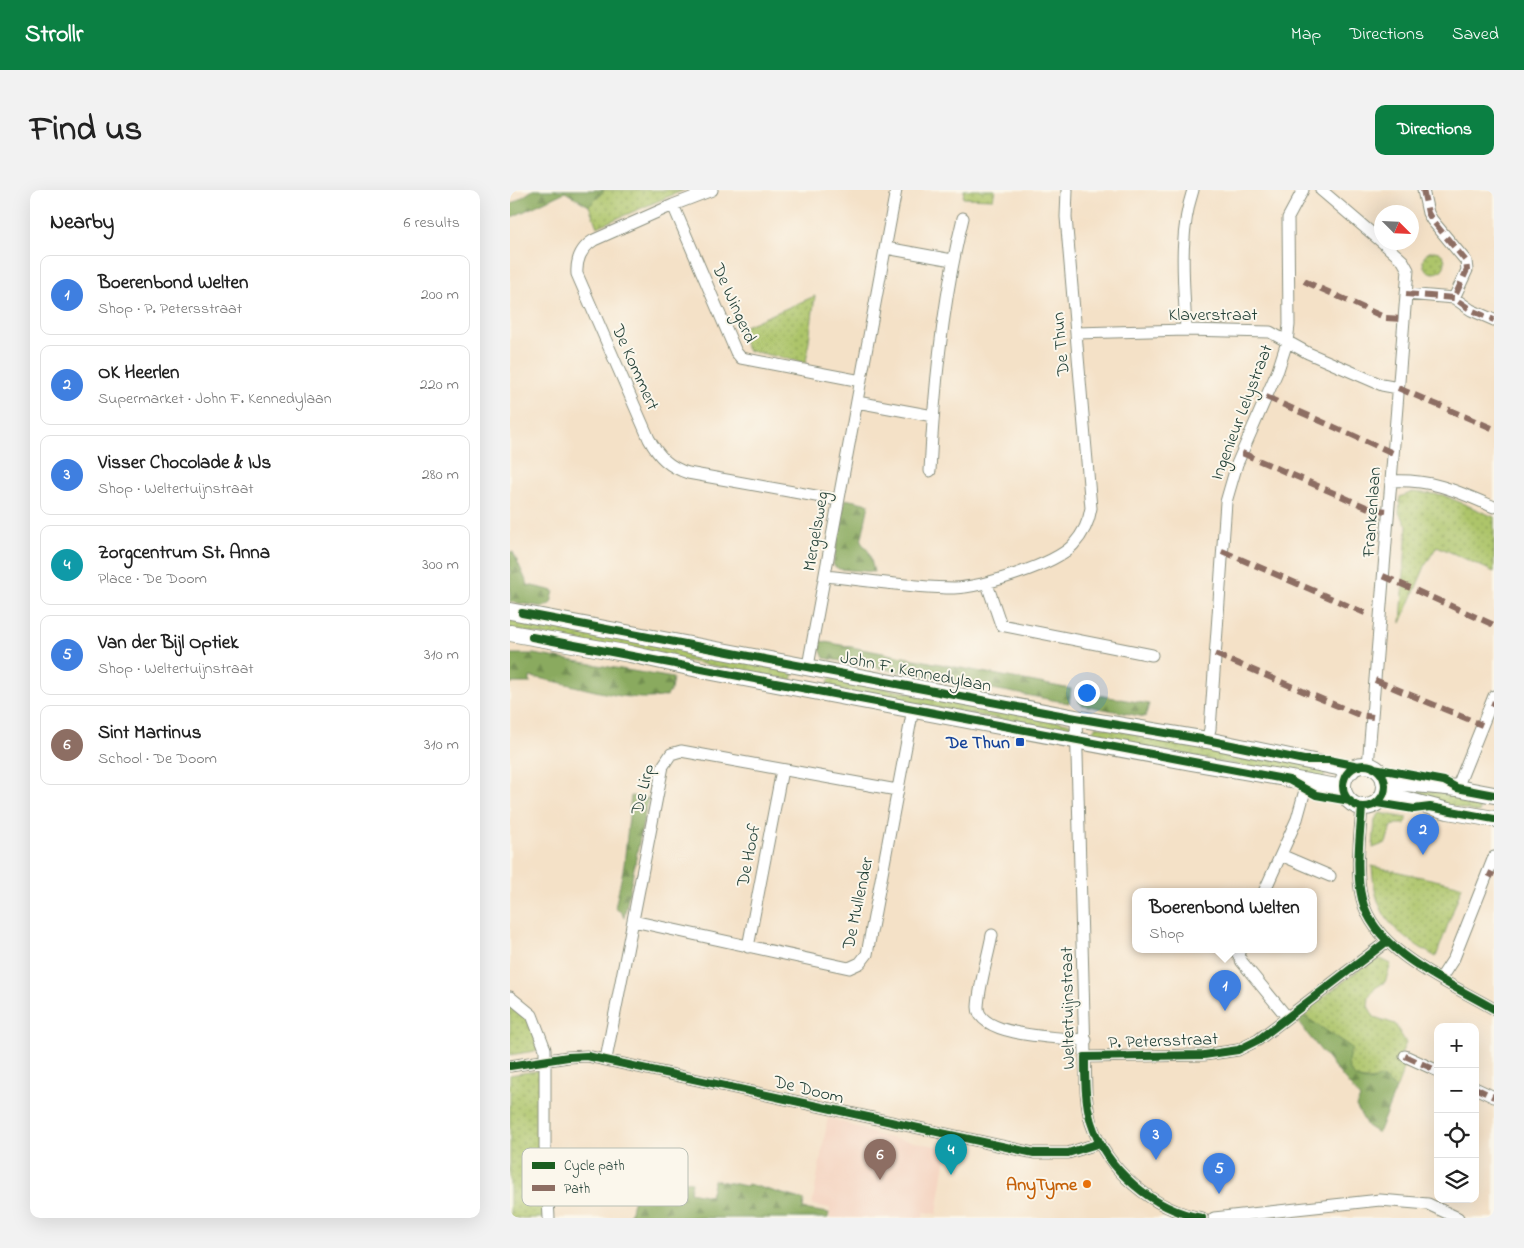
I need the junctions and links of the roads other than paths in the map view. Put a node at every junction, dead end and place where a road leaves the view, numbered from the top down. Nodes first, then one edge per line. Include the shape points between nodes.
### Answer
1 (712, 190) edge
2 (896, 190) edge
3 (1067, 190) edge
4 (1194, 190) edge
5 (1303, 190) edge
6 (1321, 190) edge
7 (1423, 190) edge
8 (673, 205) junction
9 (962, 218) dead end
10 (1374, 235) edge
11 (886, 248) junction
12 (1391, 250) edge
13 (952, 260) junction
14 (1406, 294) junction
15 (1454, 298) junction
16 (1494, 320) edge
17 (1186, 330) junction
18 (1076, 333) junction
19 (1287, 342) junction
20 (860, 381) junction
21 (1398, 388) junction
22 (857, 402) junction
23 (933, 416) junction
24 (930, 470) dead end
25 (1391, 481) junction
26 (838, 500) junction
27 (1494, 507) edge
28 (825, 576) junction
29 (987, 584) junction
30 (510, 611) edge
31 (510, 633) edge
32 (1152, 655) dead end
33 (808, 666) junction
34 (803, 689) junction
35 (1494, 696) edge
36 (913, 709) junction
37 (1076, 718) junction
38 (1076, 739) junction
39 (1207, 740) junction
40 (1360, 768) junction
41 (782, 770) junction
42 (1307, 783) junction
43 (1344, 788) junction
44 (1383, 788) junction
45 (1457, 788) junction
46 (898, 790) junction
47 (1494, 795) edge
48 (1362, 807) junction
49 (1494, 819) edge
50 (1281, 855) junction
51 (1494, 857) edge
52 (1330, 876) dead end
53 (1266, 888) edge
54 (633, 921) junction
55 (992, 935) dead end
56 (1386, 942) junction
57 (748, 946) junction
58 (1239, 953) edge
59 (1442, 978) junction
60 (510, 997) edge
61 (1494, 1009) edge
62 (1287, 1017) junction
63 (1086, 1040) junction
64 (1405, 1056) dead end
65 (1085, 1057) junction
66 (606, 1059) junction
67 (546, 1060) junction
68 (510, 1066) edge
69 (1434, 1069) edge
70 (1479, 1090) edge
71 (1494, 1097) edge
72 (1100, 1143) junction
73 (545, 1148) edge
74 (1268, 1216) edge
75 (1202, 1218) edge
76 (1214, 1218) edge
77 (1458, 1218) edge

1 - 8 street, De Kommert
2 - 11 street, Mergelsweg
3 - 18 street, De Thun via 1066,217
4 - 17 street via 1182,258
5 - 19 street, Ingenieur Lelystraat via 1288,218
6 - 10 street
7 - 15 street via 1432,220 1466,262 1467,270
8 - 20 street, De Wingerd via 741,358
8 - 26 street, De Kommert via 589,243 581,251 577,268 591,307 657,454 667,464 688,473
9 - 13 street
11 - 13 street
11 - 20 street, Mergelsweg
12 - 14 street, Frankenlaan via 1408,270
13 - 23 street
14 - 15 street
14 - 21 street, Frankenlaan
15 - 16 street
17 - 18 street, Klaverstraat
17 - 19 street, Klaverstraat via 1270,332
18 - 29 street, De Thun via 1091,508 1087,523 1076,541 1061,555
19 - 21 street, Klaverstraat via 1382,385
19 - 39 street, Ingenieur Lelystraat via 1236,464 1226,502
20 - 22 street, Mergelsweg
21 - 25 street, Frankenlaan
22 - 23 street
22 - 26 street, Mergelsweg
23 - 24 street
25 - 27 street via 1439,484
25 - 40 street, Frankenlaan
26 - 28 street, Mergelsweg
28 - 29 street, De Thun via 954,588
28 - 33 street, Mergelsweg
29 - 32 street via 1001,625
30 - 33 street, John F. Kennedylaan
31 - 34 street, John F. Kennedylaan
33 - 34 street
33 - 37 street, John F. Kennedylaan
34 - 36 street, John F. Kennedylaan
35 - 45 street
36 - 38 street, John F. Kennedylaan
36 - 46 street, De Mullender
37 - 38 street, Weltertuijnstraat
37 - 39 street, John F. Kennedylaan
38 - 42 street, John F. Kennedylaan
38 - 63 street, Weltertuijnstraat
39 - 40 street, John F. Kennedylaan
40 - 43 street via 1346,776
40 - 44 street via 1378,770
41 - 46 street, De Lirp
41 - 54 street, De Lirp via 681,751 668,757 663,766
41 - 57 street, De Hoof
42 - 43 street, John F. Kennedylaan
42 - 50 street via 1297,819
43 - 48 street via 1350,801
44 - 45 street
44 - 48 street via 1377,803
44 - 49 street via 1399,798
45 - 47 street
46 - 57 street, De Mullender via 867,954 860,963 850,968
48 - 56 street via 1361,898 1372,925
50 - 52 street
50 - 53 street
51 - 59 street via 1454,958
54 - 57 street, De Mullender
54 - 66 street, De Lirp
55 - 63 street via 978,1008 986,1023 994,1028 1023,1033
56 - 59 street
56 - 62 street, P. Petersstraat
58 - 62 street via 1242,962
59 - 61 street
60 - 67 street via 532,1015
62 - 65 street, P. Petersstraat via 1258,1040 1229,1052
63 - 65 street, Weltertuijnstraat
64 - 69 street
65 - 72 street, Weltertuijnstraat via 1091,1122
66 - 67 street, De Doom via 577,1056
66 - 72 street, De Doom via 1034,1153 1068,1153
67 - 68 street, De Doom
67 - 73 street
70 - 71 street
72 - 75 street, Weltertuijnstraat via 1114,1164 1140,1189 1169,1209
74 - 76 street
74 - 77 street via 1380,1200 1428,1204

